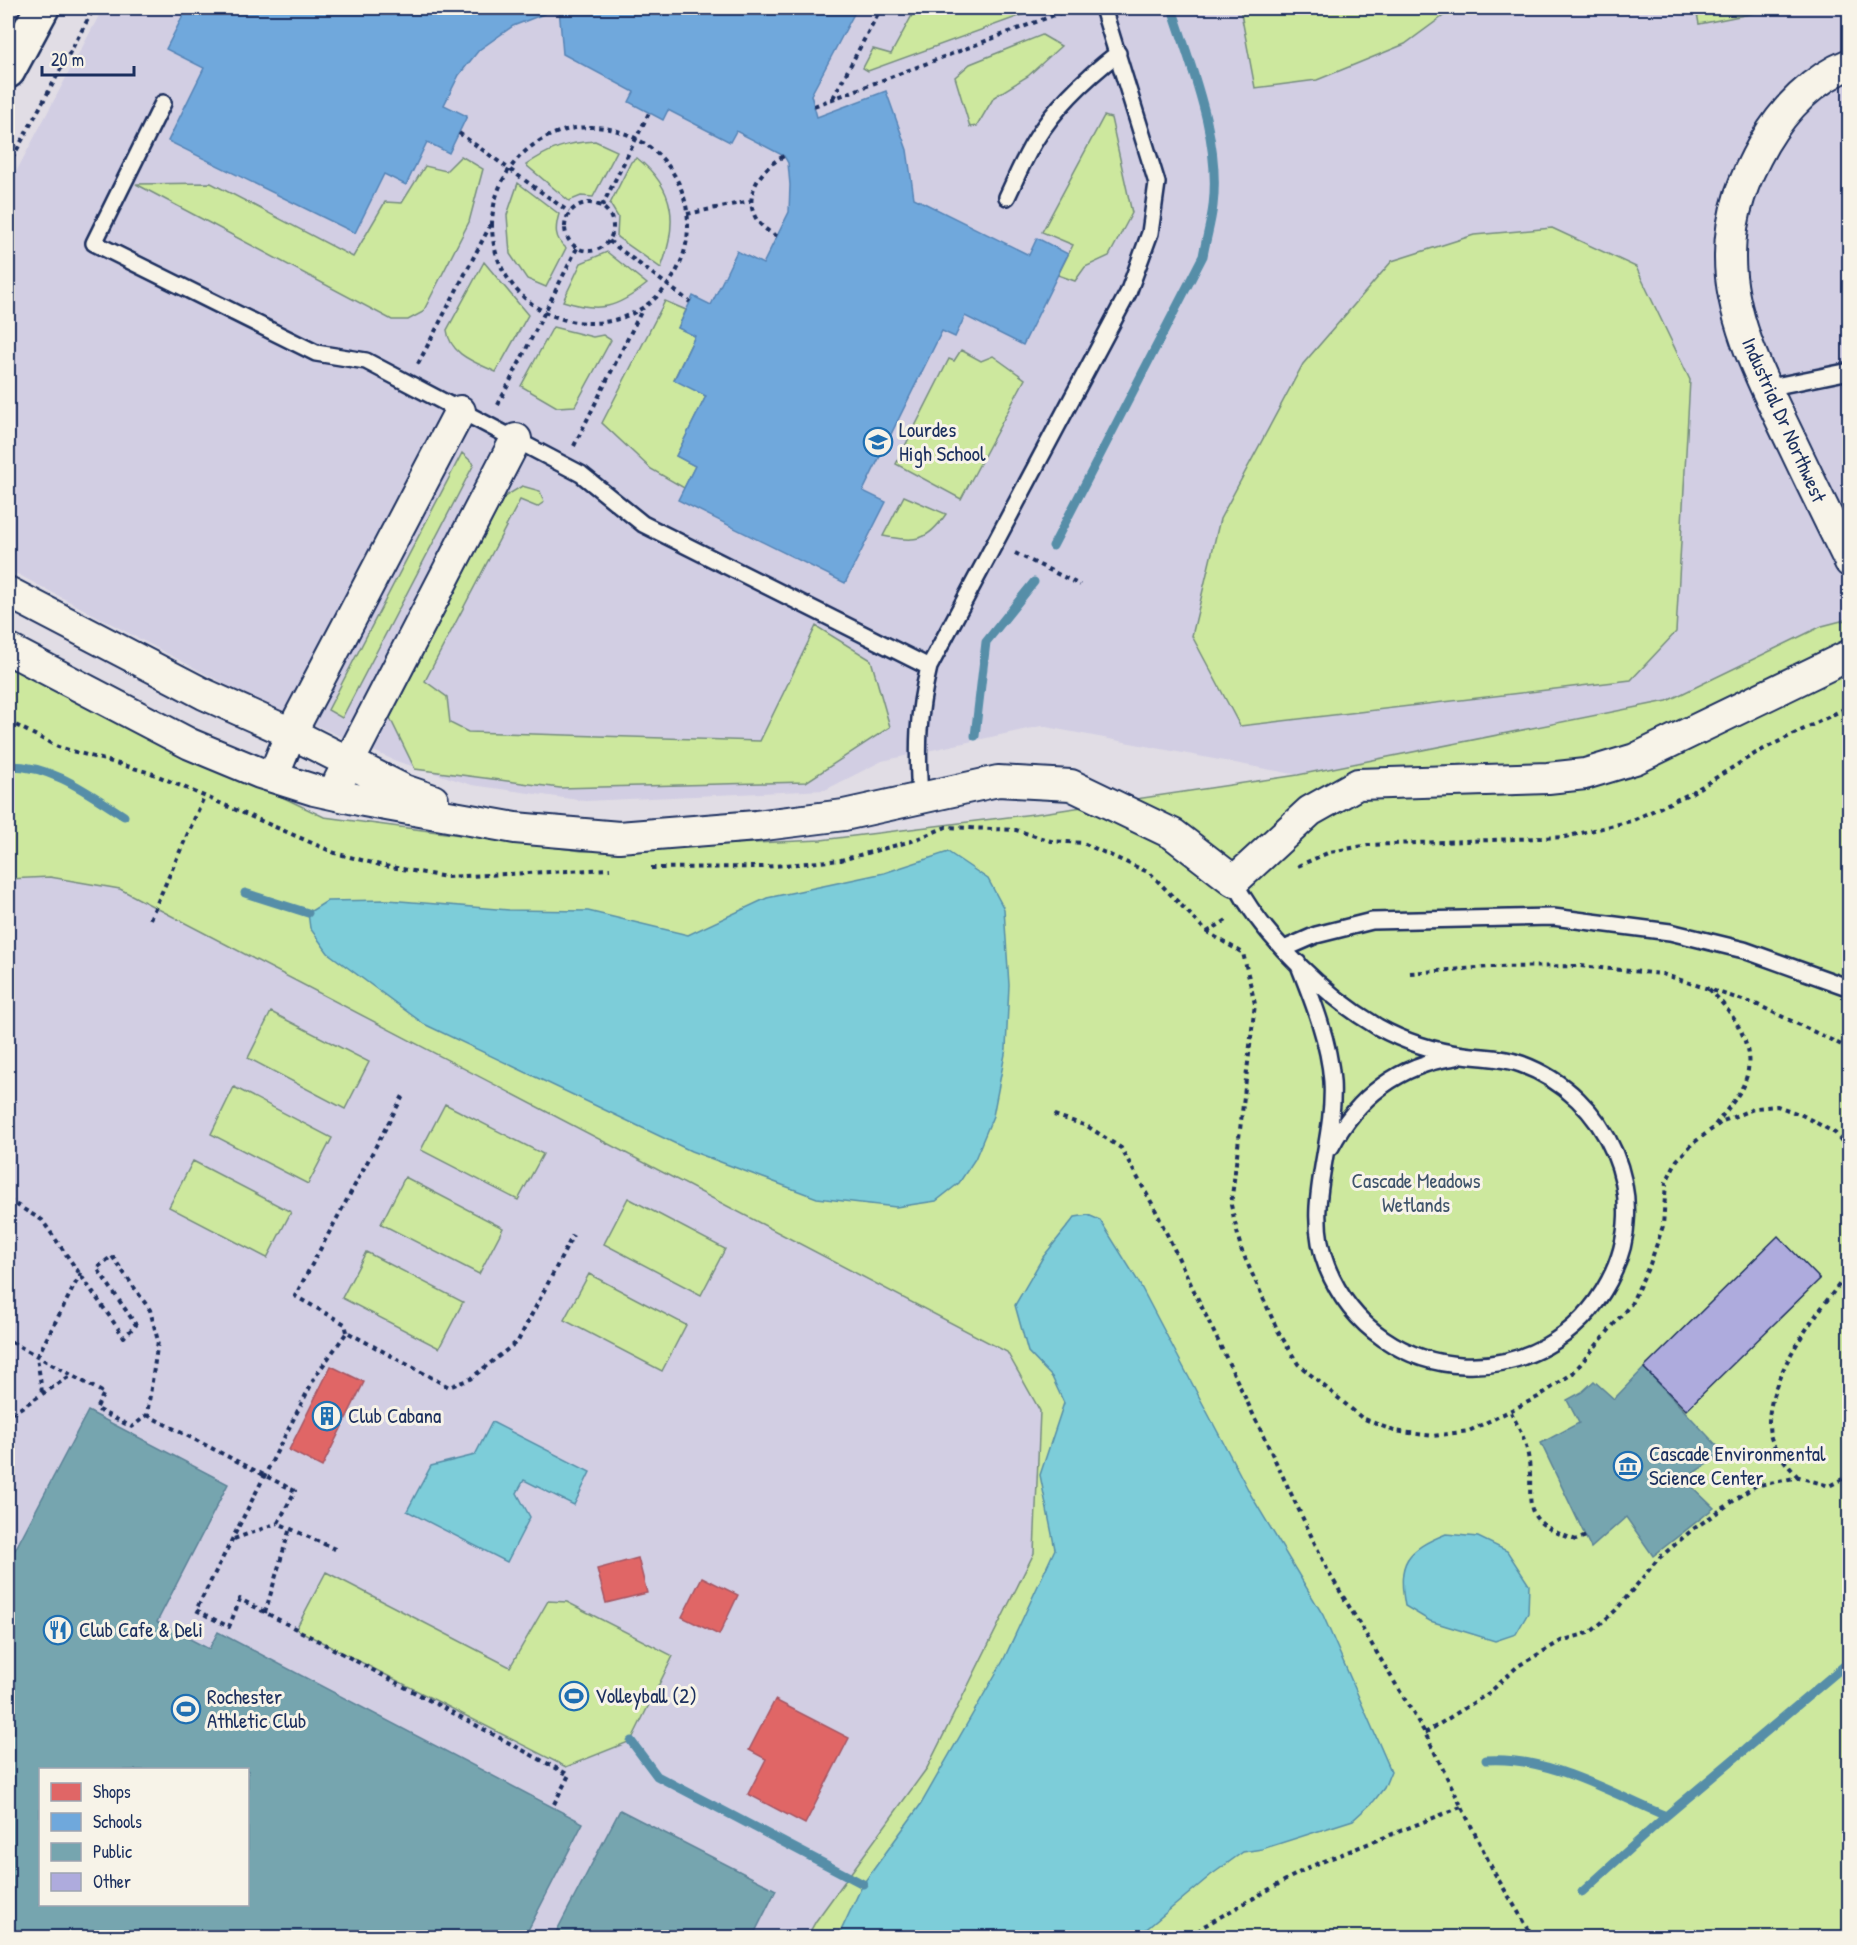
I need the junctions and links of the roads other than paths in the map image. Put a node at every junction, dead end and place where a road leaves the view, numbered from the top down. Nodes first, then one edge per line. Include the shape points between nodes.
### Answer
1 (42, 8) edge
2 (1103, 8) edge
3 (1118, 53) junction
4 (1850, 64) edge
5 (8, 71) edge
6 (163, 103) dead end
7 (1006, 197) dead end
8 (1850, 371) edge
9 (1766, 388) junction
10 (460, 411) junction
11 (516, 438) junction
12 (1850, 562) edge
13 (8, 592) edge
14 (8, 649) edge
15 (1850, 655) edge
16 (929, 667) junction
17 (291, 733) junction
18 (349, 764) junction
19 (273, 777) junction
20 (331, 794) junction
21 (920, 798) junction
22 (515, 828) junction
23 (1234, 881) junction
24 (1284, 949) junction
25 (1298, 963) junction
26 (1850, 987) edge
27 (1465, 1056) junction
28 (1327, 1155) junction

1 - 5 main road
2 - 3 lane
3 - 7 lane via 1090,74 1054,114 1036,139
3 - 16 lane via 1157,183 1150,233 1128,293
4 - 9 street, Industrial Dr Northwest via 1809,88 1785,112 1750,168 1737,200 1731,282 1740,319
6 - 10 lane via 94,243 316,354 366,361
8 - 9 lane
9 - 12 street, Industrial Dr Northwest
10 - 11 lane
10 - 17 street
11 - 16 lane via 581,474 643,524
11 - 18 street
13 - 17 street via 204,694
14 - 19 street via 190,744
15 - 23 street via 1606,769 1538,779 1358,784 1310,811
16 - 21 lane via 919,706
17 - 18 street
17 - 19 street
18 - 20 street
18 - 22 street via 404,790
19 - 20 street
20 - 22 street
21 - 22 street via 833,816 756,826 619,837
21 - 23 street via 998,781 1071,785 1173,834
23 - 24 lane via 1248,908
24 - 25 lane
24 - 26 lane via 1316,935 1372,921 1553,917 1670,932 1744,950
25 - 27 lane via 1341,1001 1379,1027 1420,1046
25 - 28 lane via 1317,1011 1332,1080
27 - 28 lane via 1411,1068 1386,1082 1362,1101 1342,1126
27 - 28 lane via 1519,1063 1567,1088 1600,1124 1620,1164 1627,1219 1615,1270 1600,1298 1563,1337 1518,1359 1466,1366 1414,1355 1370,1328 1338,1290 1319,1238 1318,1189

